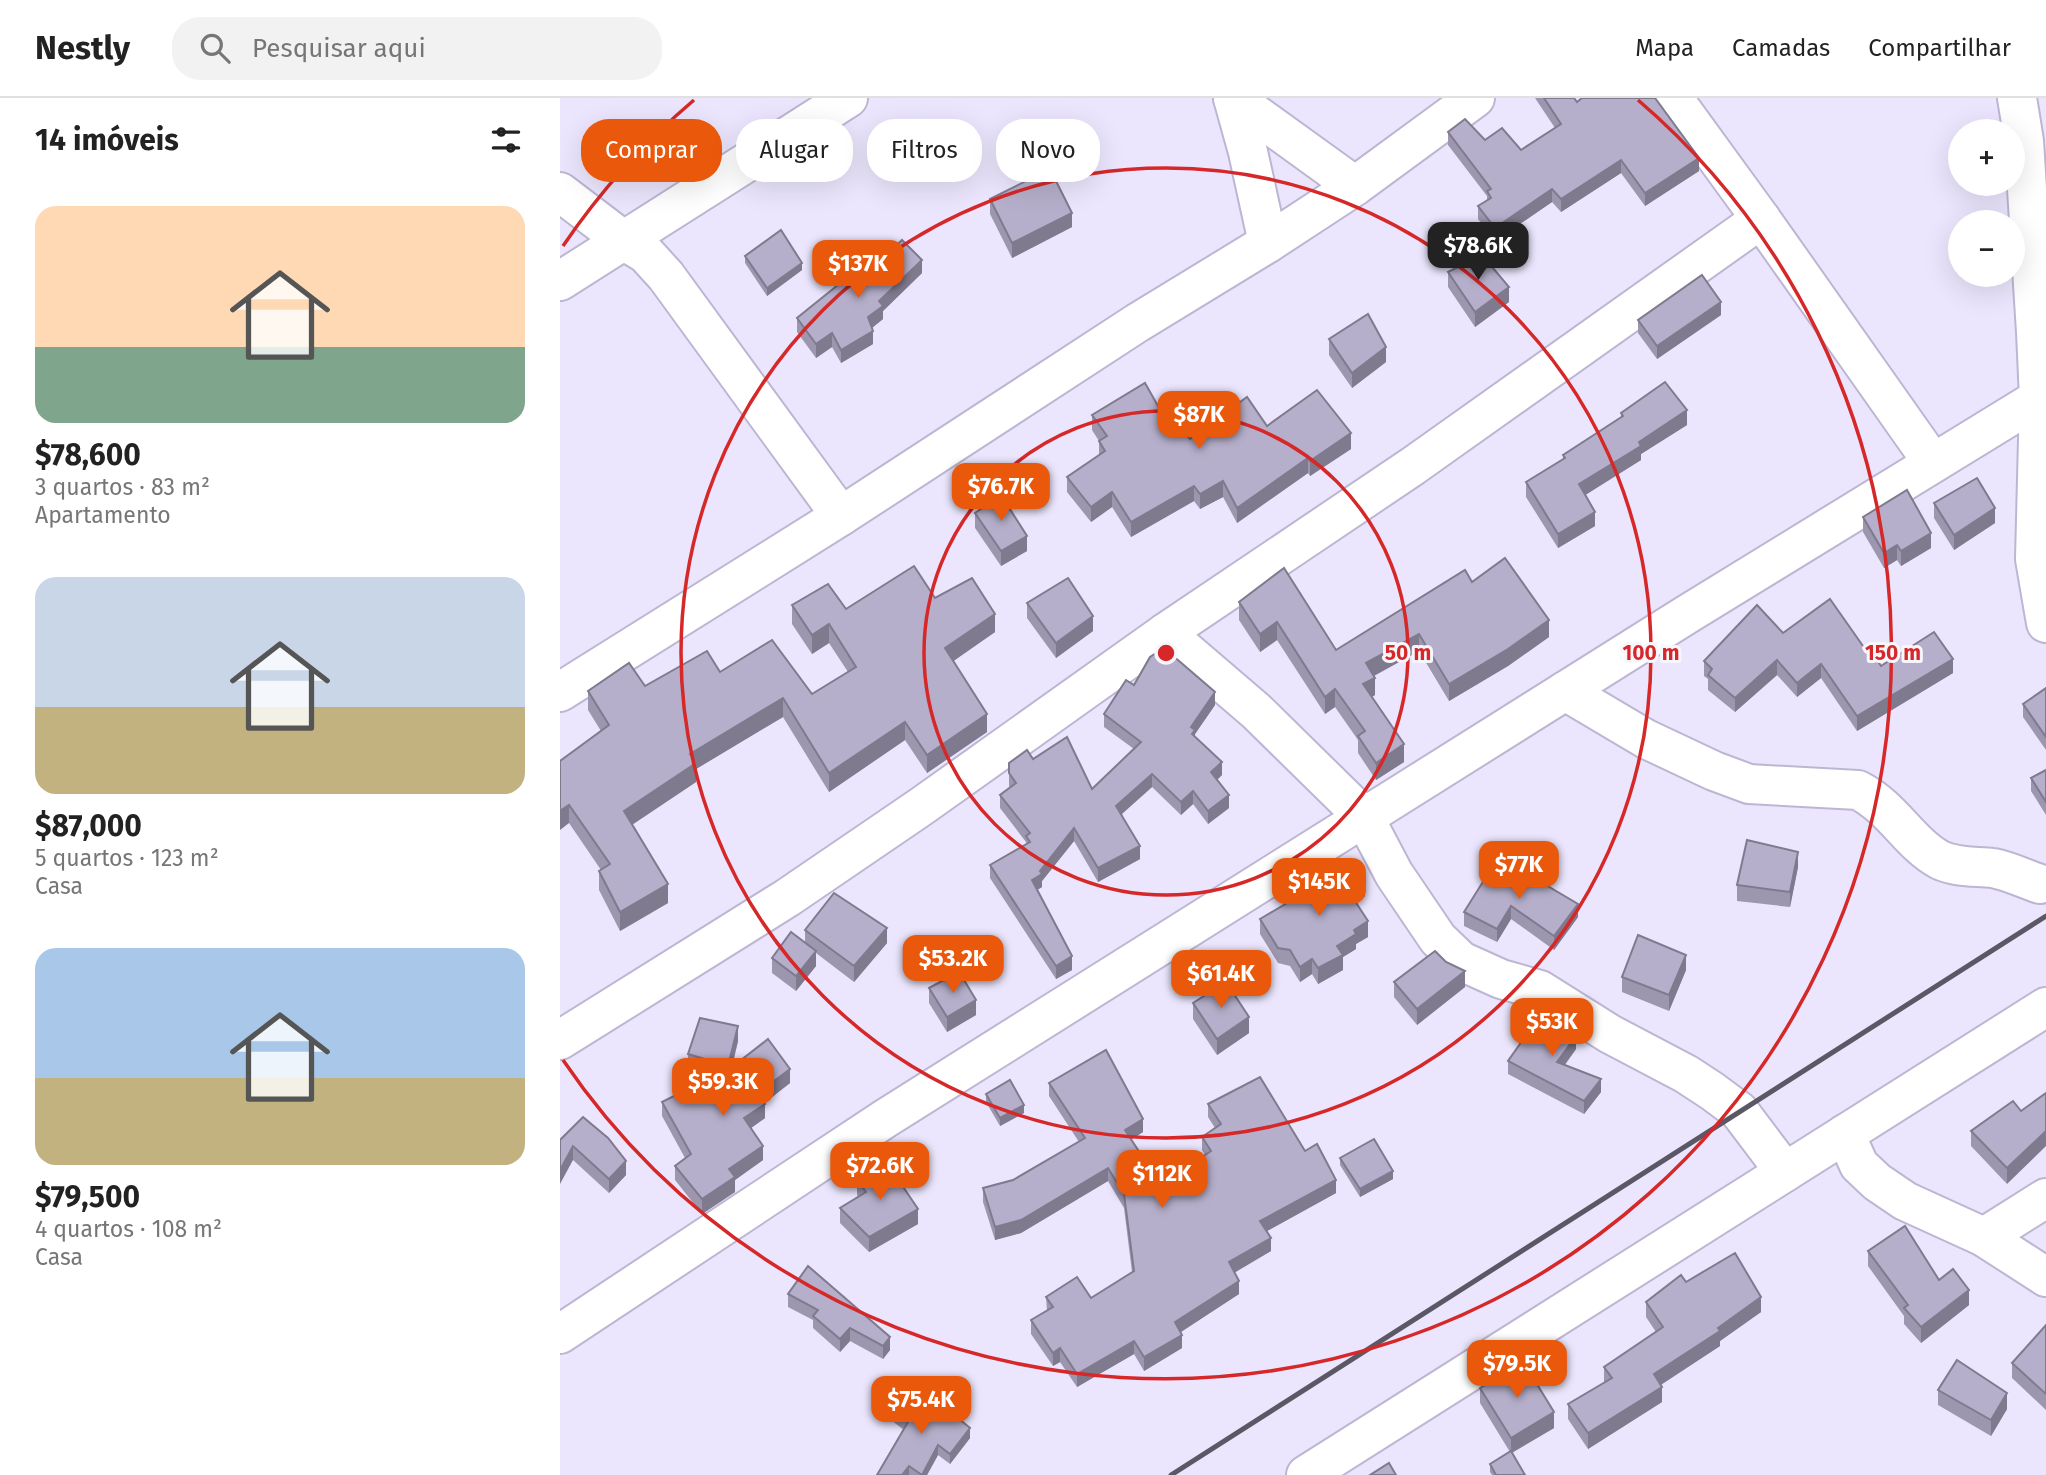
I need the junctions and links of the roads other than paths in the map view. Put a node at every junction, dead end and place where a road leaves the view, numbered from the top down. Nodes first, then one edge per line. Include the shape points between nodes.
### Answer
1 (848, 98) edge
2 (1233, 98) edge
3 (1475, 98) edge
4 (1673, 98) edge
5 (2017, 98) edge
6 (2035, 136) edge
7 (1355, 186) junction
8 (560, 192) edge
9 (1761, 219) junction
10 (623, 240) junction
11 (1268, 243) junction
12 (560, 281) edge
13 (2042, 416) edge
14 (1933, 463) junction
15 (841, 516) junction
16 (2046, 623) edge
17 (1165, 633) junction
18 (1565, 691) junction
19 (560, 692) edge
20 (1364, 817) junction
21 (2040, 884) dead end
22 (2046, 1007) edge
23 (560, 1040) edge
24 (1845, 1134) junction
25 (1785, 1172) junction
26 (2046, 1198) edge
27 (1984, 1237) junction
28 (2046, 1277) edge
29 (560, 1334) edge
30 (1306, 1475) edge

1 - 10 street
2 - 7 street
2 - 11 street
3 - 7 street
4 - 9 street
5 - 6 street
6 - 13 street via 2031,241
7 - 11 street
8 - 10 street
9 - 14 street
9 - 17 street via 1424,458
10 - 12 street
10 - 15 street via 646,254 666,276
11 - 15 street
13 - 14 street
13 - 16 street via 2035,559
14 - 18 street
15 - 19 street
17 - 20 street via 1256,711
17 - 23 street via 787,898
18 - 20 street
18 - 21 street via 1646,739 1749,784 1858,790 1872,797 1938,859 1996,869
20 - 25 street via 1394,874 1438,939 1461,961 1540,990 1686,1074 1739,1111
20 - 29 street via 886,1118
22 - 24 street
24 - 25 street
24 - 27 street via 1859,1165 1877,1182 1905,1201
25 - 30 street
26 - 27 street
27 - 28 street

